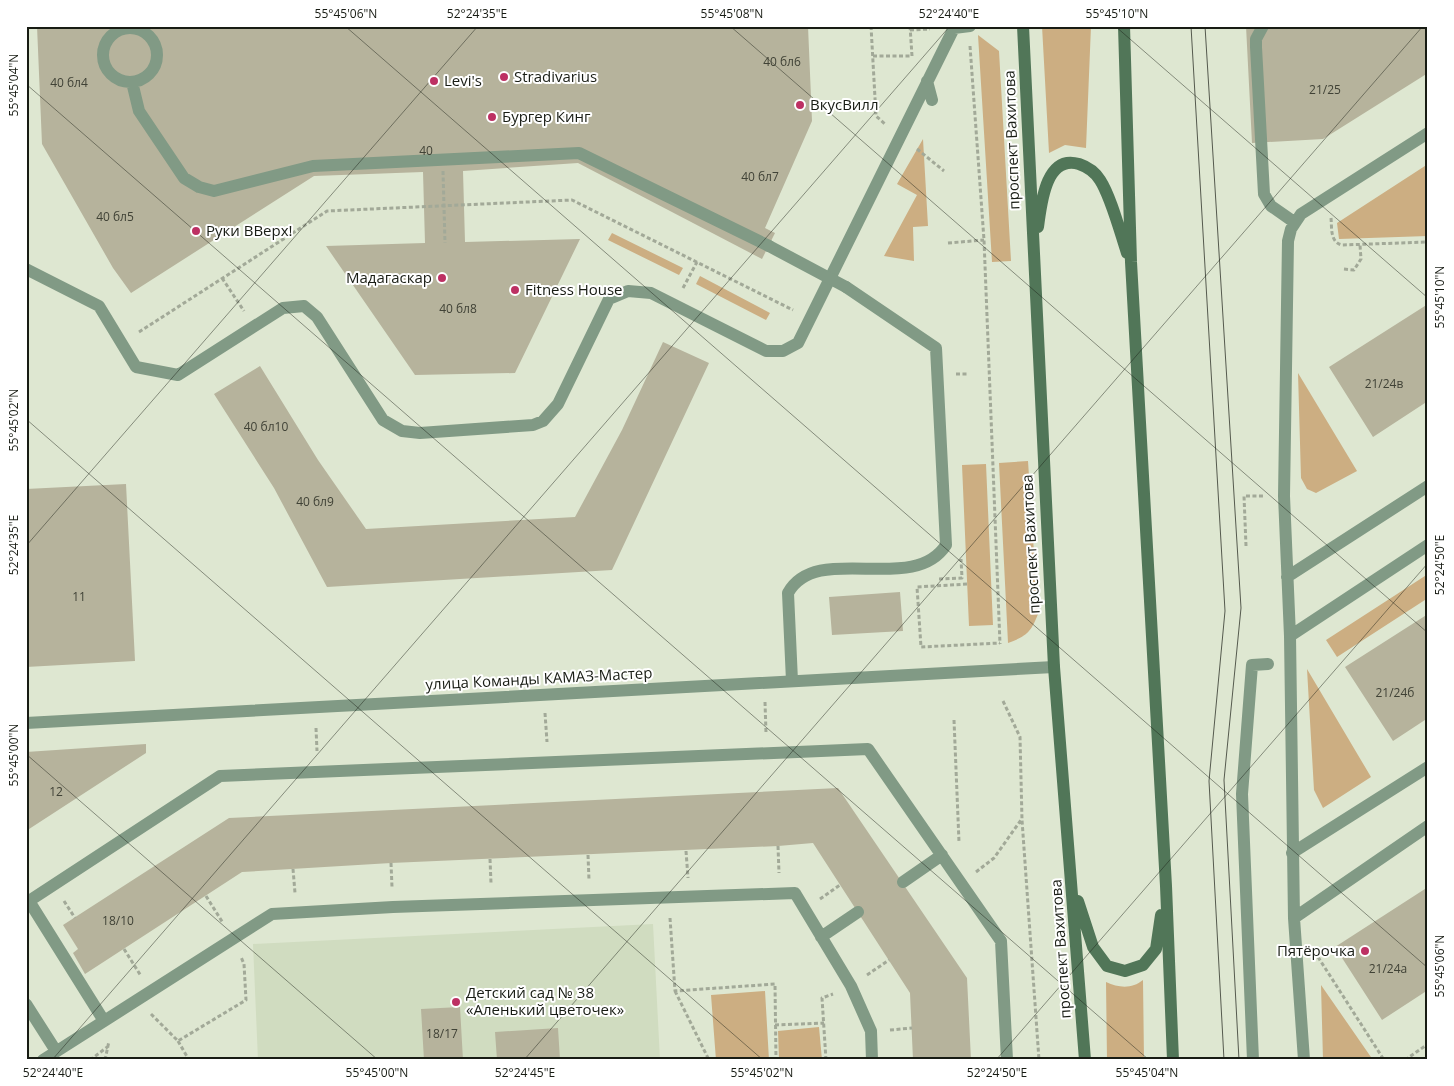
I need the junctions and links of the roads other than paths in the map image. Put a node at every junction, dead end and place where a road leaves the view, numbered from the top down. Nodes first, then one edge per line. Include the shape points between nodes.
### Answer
1 (970, 26) edge
2 (1023, 26) edge
3 (1124, 26) edge
4 (1263, 26) edge
5 (927, 81) junction
6 (132, 82) junction
7 (932, 100) dead end
8 (1428, 133) edge
9 (1294, 222) junction
10 (1033, 258) junction
11 (1131, 262) junction
12 (26, 269) edge
13 (1428, 486) edge
14 (1428, 545) edge
15 (1287, 577) junction
16 (1290, 636) junction
17 (1268, 664) dead end
18 (1054, 667) junction
19 (792, 682) junction
20 (26, 723) edge
21 (1428, 767) edge
22 (1428, 826) edge
23 (1292, 853) junction
24 (942, 856) junction
25 (903, 882) dead end
26 (1072, 882) junction
27 (1166, 886) junction
28 (858, 912) dead end
29 (1294, 918) junction
30 (821, 937) junction
31 (26, 1004) edge
32 (104, 1021) junction
33 (56, 1052) junction
34 (43, 1060) edge
35 (872, 1060) edge
36 (1007, 1060) edge
37 (1085, 1060) edge
38 (1173, 1060) edge
39 (1253, 1060) edge
40 (1304, 1060) edge

1 - 5 street via 954,28
2 - 10 main road, проспект Вахитова
3 - 11 main road
4 - 9 street via 1256,39 1256,47 1264,194 1271,206
5 - 7 street
5 - 12 street via 798,343 790,349 766,350 651,293 628,291 609,299 558,404 543,422 522,427 420,433 402,431 383,420 318,317 304,306 283,308 178,375 136,367 99,306
6 - 6 street via 148,75 157,60 156,52 148,36 141,31 124,29 116,32 105,46 104,63 115,78
6 - 19 street, bridge via 139,111 184,178 199,187 214,191 312,166 579,153 846,287 936,348 946,545 940,555 920,566 820,571 800,578 788,593
8 - 9 street via 1301,214
9 - 15 street via 1288,241 1284,496
10 - 11 main road via 1042,196 1048,180 1053,172 1073,163 1092,170 1101,181
10 - 18 main road, проспект Вахитова
11 - 27 main road
13 - 15 street
14 - 16 street
15 - 16 street
16 - 23 street
17 - 39 street via 1252,665 1242,794
18 - 19 street, улица Команды КАМАЗ-Мастер
18 - 26 main road, проспект Вахитова
19 - 20 street, улица Команды КАМАЗ-Мастер
21 - 23 street
22 - 29 street
23 - 29 street
24 - 25 street
24 - 32 street via 868,750 220,776 29,902
24 - 36 street via 1001,941
26 - 27 main road via 1093,947 1107,966 1125,972 1143,965 1156,949
26 - 37 main road, проспект Вахитова
27 - 38 main road
28 - 30 street
29 - 40 street
30 - 32 street via 795,893 272,914
30 - 35 street via 851,986 871,1031
31 - 33 street
32 - 33 street
33 - 34 street

